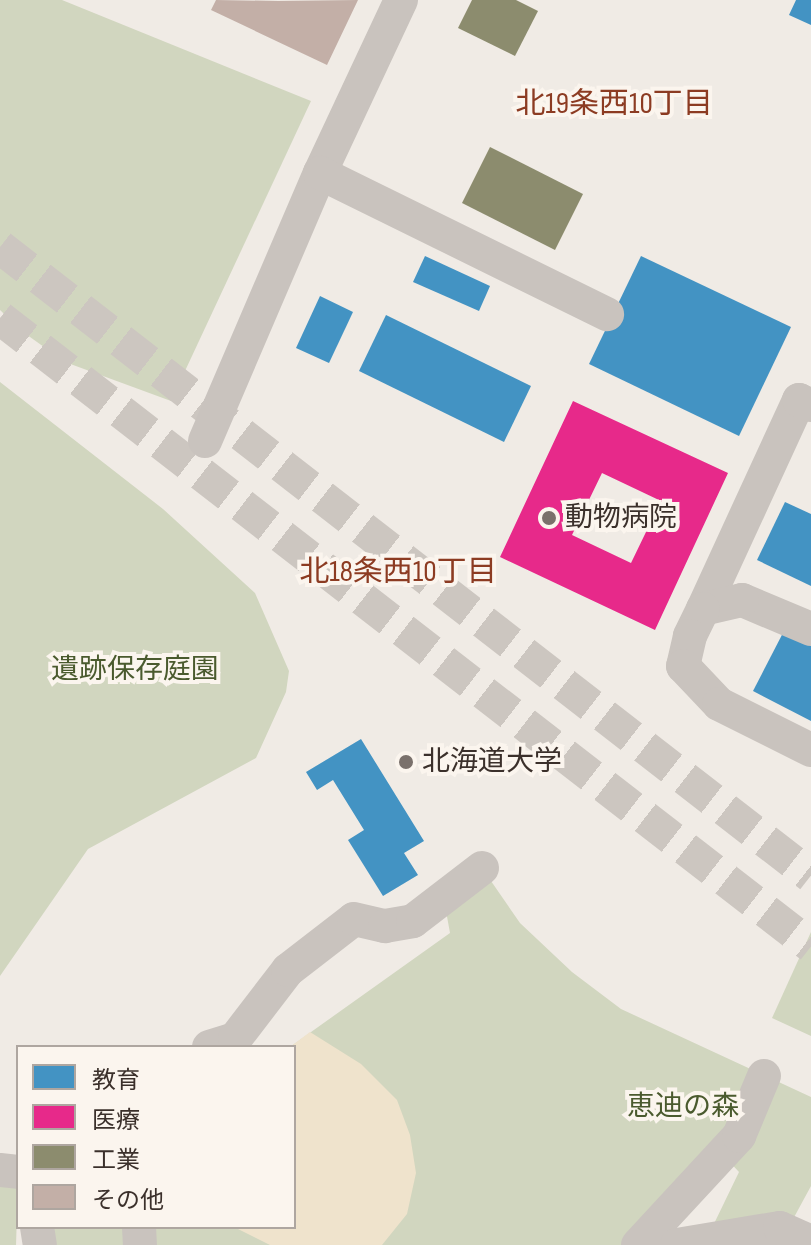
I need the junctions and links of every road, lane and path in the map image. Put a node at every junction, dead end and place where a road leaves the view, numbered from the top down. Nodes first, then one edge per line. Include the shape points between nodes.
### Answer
1 (401, 0) edge
2 (320, 173) junction
3 (607, 314) dead end
4 (811, 405) edge
5 (205, 441) dead end
6 (703, 609) junction
7 (811, 629) edge
8 (811, 750) edge
9 (482, 868) dead end
10 (216, 1045) edge
11 (764, 1076) dead end
12 (811, 1242) edge
13 (638, 1245) edge
14 (677, 1245) edge

1 - 2 street
2 - 3 street
2 - 5 street
4 - 6 street via 799,400
6 - 7 street via 742,600
6 - 8 street via 683,666 719,704
9 - 10 street via 413,921 385,926 354,919 288,970 235,1039
11 - 13 street via 739,1136
12 - 14 street via 780,1228

